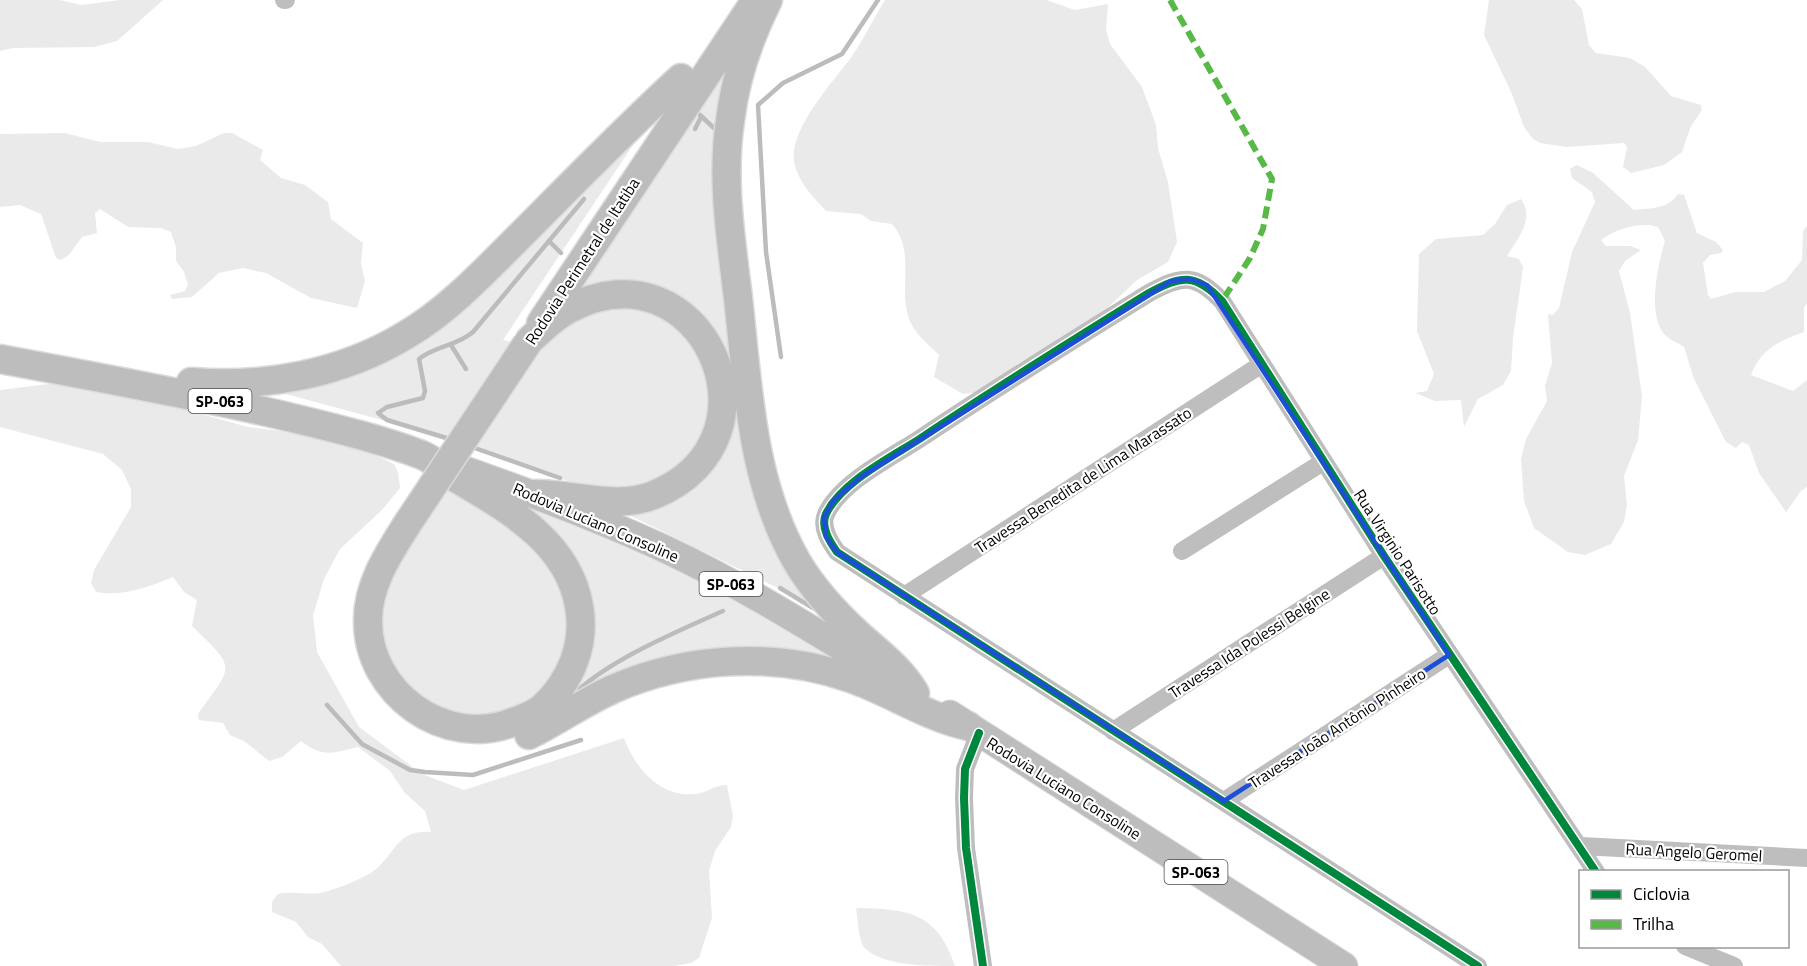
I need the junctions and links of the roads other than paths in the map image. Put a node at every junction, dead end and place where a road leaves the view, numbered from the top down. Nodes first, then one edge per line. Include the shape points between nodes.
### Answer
1 (733, 0) edge
2 (756, 0) edge
3 (768, 0) edge
4 (681, 78) junction
5 (523, 342) junction
6 (0, 359) edge
7 (1262, 364) junction
8 (96, 377) junction
9 (426, 456) junction
10 (1323, 462) junction
11 (536, 494) junction
12 (400, 520) junction
13 (1182, 550) dead end
14 (1384, 556) junction
15 (904, 596) junction
16 (1449, 655) junction
17 (915, 693) junction
18 (974, 730) junction
19 (1113, 731) junction
20 (1224, 801) junction
21 (1581, 846) junction
22 (1807, 858) edge
23 (1595, 870) edge
24 (1690, 948) edge
25 (983, 966) edge
26 (1344, 966) edge
27 (1478, 966) edge
28 (1734, 966) edge

1 - 4 highway, Rodovia Perimetral de Itatiba
2 - 5 highway, Rodovia Perimetral de Itatiba
3 - 17 highway via 735,87 727,160 734,268 760,465 786,542 808,579 856,632 898,667
4 - 5 highway, Rodovia Perimetral de Itatiba
4 - 8 highway via 456,298 387,346 340,366 282,379 204,383 142,376
5 - 11 highway via 569,309 591,300 640,297 669,307 693,324 713,352 723,384 722,408 710,447 682,479 654,496 628,501
5 - 12 highway, Rodovia Perimetral de Itatiba, bridge
6 - 8 highway, Rodovia Luciano Consoline / SP-063
7 - 10 street, Rua Virginio Parisotto
7 - 15 street, Travessa Benedita de Lima Marassato
7 - 15 street, Rua Virginio Parisotto via 1222,301 1207,285 1190,279 1171,280 971,404 861,477 834,500 824,518 826,537 837,552
8 - 9 highway, Rodovia Luciano Consoline / SP-063 via 342,430
9 - 11 main road, Rodovia Luciano Consoline / SP-063
9 - 12 highway via 520,518 547,543 568,572 581,616 578,652 562,687 538,712 506,725 464,729 424,716 394,691 374,654 368,612
10 - 13 street
10 - 14 street, Rua Virginio Parisotto
11 - 17 main road, Rodovia Luciano Consoline / SP-063 via 698,566 800,622
12 - 18 highway via 367,558 358,579 352,609 353,644 383,703 414,728 436,739 471,746 514,741 640,679 682,667 732,662 825,670 879,690 932,717
14 - 16 street, Rua Virginio Parisotto
14 - 19 street, Travessa Ida Polessi Belgine
15 - 19 street
16 - 20 street, Travessa João Antônio Pinheiro
16 - 21 street, Rua Virginio Parisotto
17 - 18 main road, Rodovia Luciano Consoline / SP-063
18 - 25 street via 965,769 964,798 966,848
18 - 26 main road, Rodovia Luciano Consoline / SP-063
19 - 20 street
20 - 27 street
21 - 22 street, Rua Angelo Geromel
21 - 23 street, Rua Virginio Parisotto
24 - 28 street

